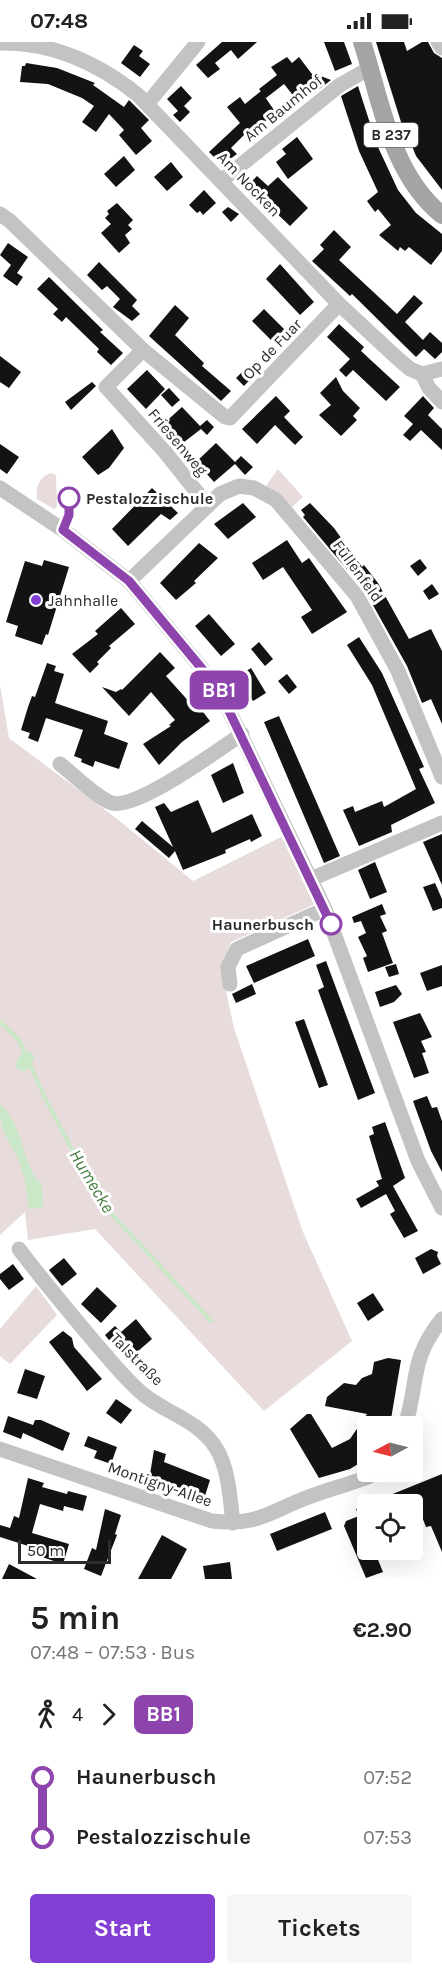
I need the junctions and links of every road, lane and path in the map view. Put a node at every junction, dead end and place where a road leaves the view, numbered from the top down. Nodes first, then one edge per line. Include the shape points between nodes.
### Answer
1 (198, 42) edge
2 (362, 42) edge
3 (438, 42) edge
4 (0, 43) edge
5 (442, 48) edge
6 (370, 68) junction
7 (148, 103) junction
8 (221, 181) junction
9 (0, 214) edge
10 (442, 215) edge
11 (339, 304) junction
12 (143, 350) junction
13 (442, 369) edge
14 (422, 374) junction
15 (442, 402) edge
16 (0, 488) edge
17 (208, 506) junction
18 (129, 581) junction
19 (242, 734) junction
20 (60, 764) dead end
21 (442, 777) edge
22 (442, 823) edge
23 (311, 879) junction
24 (325, 909) junction
25 (230, 984) dead end
26 (442, 1208) edge
27 (19, 1249) dead end
28 (442, 1318) edge
29 (407, 1416) edge
30 (0, 1449) edge
31 (357, 1481) edge
32 (232, 1523) junction

1 - 7 street
2 - 6 main road, B 237
3 - 5 street
4 - 7 street, Am Nocken via 72,54 109,72
6 - 8 street, Am Baumhof via 339,85
6 - 10 main road, B 237 via 403,166 418,191
7 - 8 street, Am Nocken
8 - 11 street, Am Nocken
9 - 12 street
11 - 12 street, Op de Fuar via 230,418
11 - 14 street, Am Nocken via 410,369
12 - 17 street, Friesenweg via 106,387
13 - 14 street
14 - 15 street, Am Nocken
16 - 18 street
17 - 18 street
17 - 21 street, Füllenfeld via 220,494 239,486 254,488 276,500 315,544 357,596 378,634 398,671
18 - 19 street via 218,688
19 - 20 street via 159,788 123,805 110,802
19 - 23 street
22 - 23 street
23 - 24 street
24 - 25 street via 237,949 228,967
24 - 26 street via 418,1161
27 - 32 street, Talstraße via 121,1373 145,1396 181,1415 208,1437 218,1451 228,1485
28 - 29 street via 417,1359
30 - 32 street, Montigny-Allee via 212,1521
31 - 32 street, Montigny-Allee via 253,1521

